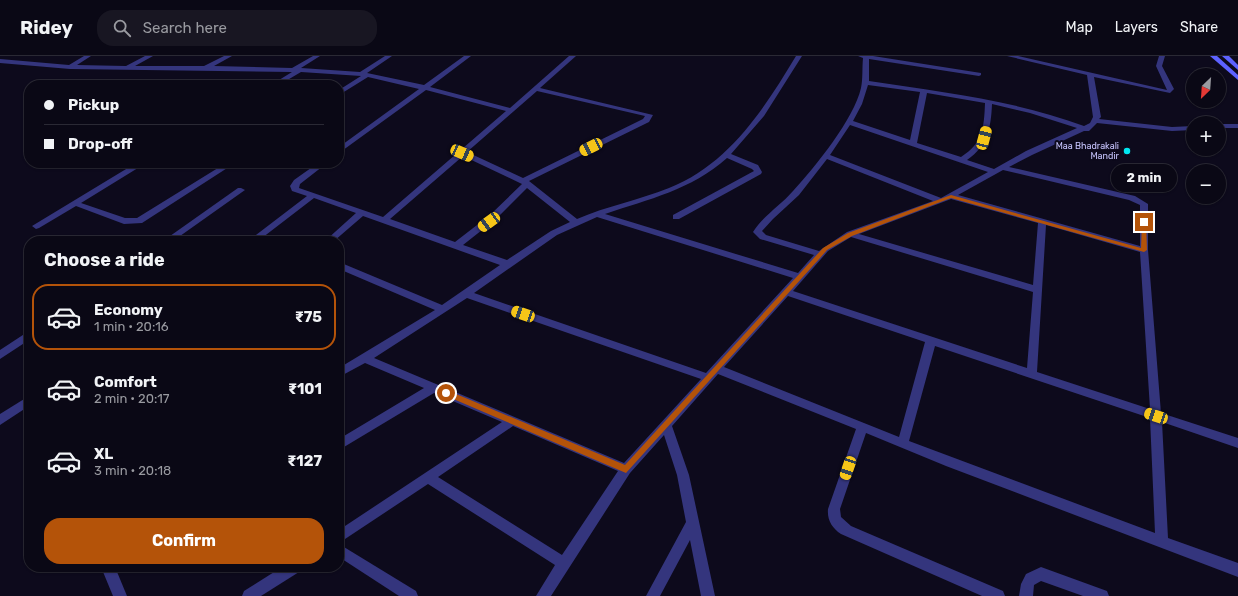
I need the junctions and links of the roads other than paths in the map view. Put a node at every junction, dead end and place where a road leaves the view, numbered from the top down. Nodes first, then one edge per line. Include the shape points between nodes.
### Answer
1 (35, 56) edge
2 (88, 56) edge
3 (150, 56) edge
4 (229, 56) edge
5 (317, 56) edge
6 (389, 56) edge
7 (468, 56) edge
8 (573, 56) edge
9 (799, 56) edge
10 (864, 56) edge
11 (1010, 56) edge
12 (1162, 56) edge
13 (1213, 56) edge
14 (1225, 56) edge
15 (906, 59) edge
16 (0, 61) edge
17 (19, 63) junction
18 (70, 67) junction
19 (126, 68) junction
20 (1238, 68) edge
21 (204, 69) junction
22 (297, 70) junction
23 (364, 74) junction
24 (979, 74) dead end
25 (1090, 74) junction
26 (1238, 78) edge
27 (282, 80) edge
28 (865, 82) junction
29 (426, 88) junction
30 (344, 89) edge
31 (535, 89) junction
32 (924, 91) junction
33 (989, 102) junction
34 (510, 110) junction
35 (1095, 121) junction
36 (848, 122) junction
37 (1226, 126) edge
38 (1238, 126) edge
39 (1186, 128) edge
40 (1086, 129) junction
41 (913, 144) junction
42 (344, 147) edge
43 (462, 153) junction
44 (726, 155) junction
45 (825, 156) junction
46 (962, 160) junction
47 (133, 168) edge
48 (223, 168) edge
49 (316, 168) edge
50 (1000, 170) junction
51 (525, 182) junction
52 (241, 190) dead end
53 (312, 196) junction
54 (951, 196) junction
55 (941, 201) junction
56 (75, 202) junction
57 (361, 213) junction
58 (599, 215) junction
59 (676, 217) dead end
60 (383, 221) junction
61 (576, 222) junction
62 (1042, 222) junction
63 (36, 226) dead end
64 (850, 234) junction
65 (174, 236) edge
66 (259, 236) edge
67 (335, 236) edge
68 (456, 246) junction
69 (1144, 250) junction
70 (820, 254) junction
71 (508, 264) junction
72 (344, 267) edge
73 (799, 277) junction
74 (1038, 290) junction
75 (786, 292) junction
76 (466, 294) junction
77 (443, 309) junction
78 (24, 338) edge
79 (931, 340) junction
80 (0, 355) edge
81 (365, 359) junction
82 (344, 370) edge
83 (713, 374) junction
84 (1032, 374) junction
85 (433, 388) junction
86 (24, 403) edge
87 (1156, 416) junction
88 (0, 420) edge
89 (512, 421) junction
90 (666, 425) junction
91 (862, 427) junction
92 (344, 442) edge
93 (903, 443) junction
94 (1238, 443) edge
95 (626, 469) junction
96 (428, 477) junction
97 (693, 522) junction
98 (344, 534) edge
99 (1162, 542) junction
100 (344, 553) edge
101 (564, 563) junction
102 (1238, 570) edge
103 (110, 572) edge
104 (281, 572) edge
105 (120, 596) edge
106 (249, 596) edge
107 (411, 596) edge
108 (543, 596) edge
109 (653, 596) edge
110 (708, 596) edge
111 (998, 596) edge
112 (1026, 596) edge
113 (1102, 596) edge

1 - 17 street
2 - 18 street
3 - 19 street
4 - 21 street
5 - 22 street
6 - 23 street
7 - 29 street
8 - 31 street
9 - 44 street via 758,121
10 - 15 street
10 - 28 street
11 - 25 street
12 - 25 street via 1159,66 1170,89 1168,92
13 - 26 main road
14 - 20 main road
15 - 24 street
16 - 17 street
17 - 18 street
18 - 19 street
19 - 21 street
21 - 22 street
22 - 23 street
22 - 27 street
23 - 29 street
23 - 30 street
25 - 35 street via 1097,117
28 - 32 street
28 - 36 street via 863,94
29 - 34 street
29 - 42 street
31 - 34 street
31 - 51 street via 649,115 646,120
32 - 33 street
32 - 41 street
33 - 40 street via 1049,114
33 - 46 street via 984,138 972,154
34 - 43 street
35 - 39 street
35 - 40 street
36 - 41 street
36 - 45 street
37 - 38 street
40 - 50 street via 1059,139
41 - 46 street
43 - 51 street
43 - 60 street
44 - 58 street via 690,181 674,189
44 - 59 street via 756,167 758,172
45 - 55 street
45 - 70 street via 796,193 757,232 764,237
46 - 50 street
47 - 56 street
48 - 56 street via 139,221 124,221
49 - 53 street via 294,186 295,189
50 - 54 street
50 - 69 street via 1140,200 1144,204
51 - 61 street
51 - 68 street via 494,218
52 - 65 street
53 - 57 street
53 - 66 street
54 - 55 street
54 - 62 street
55 - 64 street
56 - 63 street
57 - 60 street
57 - 67 street
58 - 61 street
58 - 73 street
60 - 68 street
61 - 71 street via 554,233
62 - 69 street
62 - 74 street
64 - 70 street
64 - 74 street
68 - 71 street
69 - 87 street
70 - 73 street
71 - 76 street
72 - 77 street
73 - 75 street
74 - 84 street
75 - 79 street
75 - 83 street
76 - 77 street
76 - 83 street
77 - 81 street
78 - 80 street
79 - 84 street
79 - 93 street
81 - 82 street
81 - 85 street
83 - 90 street
83 - 91 street
84 - 87 street
85 - 89 street
85 - 92 street
86 - 88 street
87 - 94 street
87 - 99 street
89 - 95 street
89 - 96 street
90 - 95 street
90 - 97 street via 683,475
91 - 93 street
91 - 111 street via 834,509 833,516 837,524
93 - 99 street
95 - 101 street
96 - 98 street
96 - 101 street
97 - 109 street
97 - 110 street
99 - 102 street
100 - 107 street
101 - 108 street
103 - 105 street
104 - 106 street
112 - 113 street via 1027,580 1032,575 1041,574

